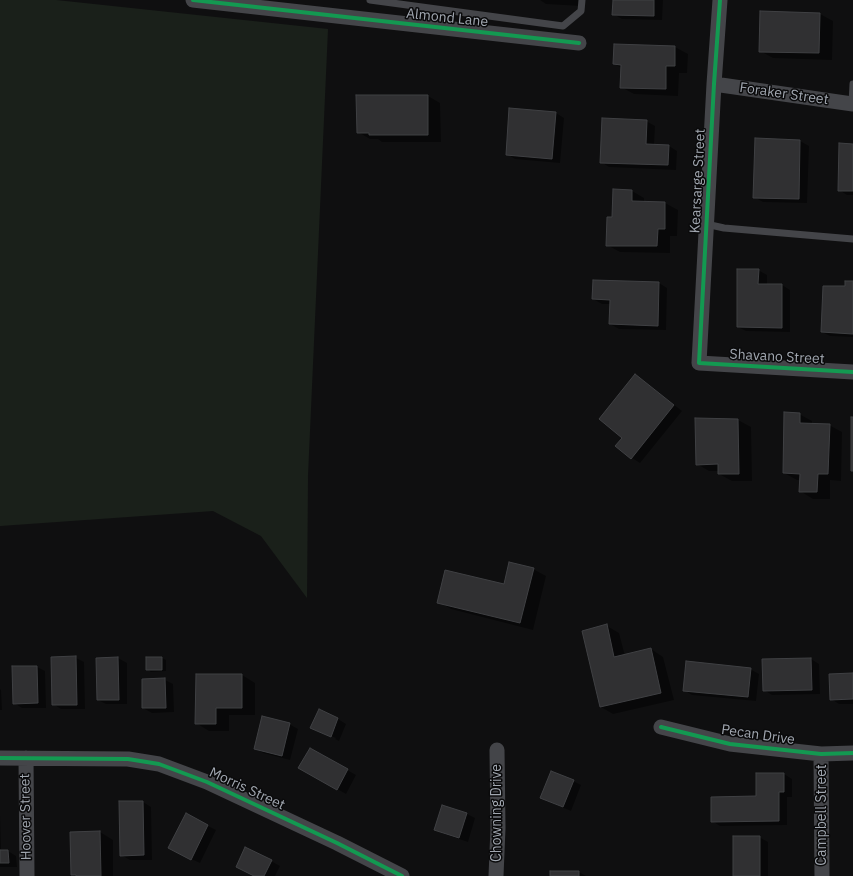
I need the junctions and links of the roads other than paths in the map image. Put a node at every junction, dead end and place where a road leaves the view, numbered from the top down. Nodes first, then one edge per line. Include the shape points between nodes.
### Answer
1 (193, 0) edge
2 (370, 0) edge
3 (582, 0) edge
4 (720, 0) edge
5 (579, 44) dead end
6 (714, 84) junction
7 (853, 84) edge
8 (852, 104) edge
9 (706, 224) junction
10 (853, 239) edge
11 (699, 363) joint
12 (853, 372) edge
13 (661, 727) dead end
14 (497, 750) dead end
15 (853, 753) edge
16 (821, 754) junction
17 (0, 758) edge
18 (26, 758) junction
19 (27, 876) edge
20 (402, 876) edge
21 (496, 876) edge
22 (822, 876) edge

1 - 5 street, Almond Lane
2 - 3 lane via 563,26 581,11
4 - 6 street, Kearsarge Street
6 - 8 street, Foraker Street
6 - 9 street, Kearsarge Street
7 - 8 lane
9 - 10 lane via 724,228
9 - 11 street, Kearsarge Street
11 - 12 street, Shavano Street
13 - 16 street, Pecan Drive via 730,744
14 - 21 street, Chowning Drive
15 - 16 street, Pecan Drive
16 - 22 street, Campbell Street
17 - 18 street, Morris Street
18 - 19 street, Hoover Street
18 - 20 street, Morris Street via 128,759 159,764 207,782

